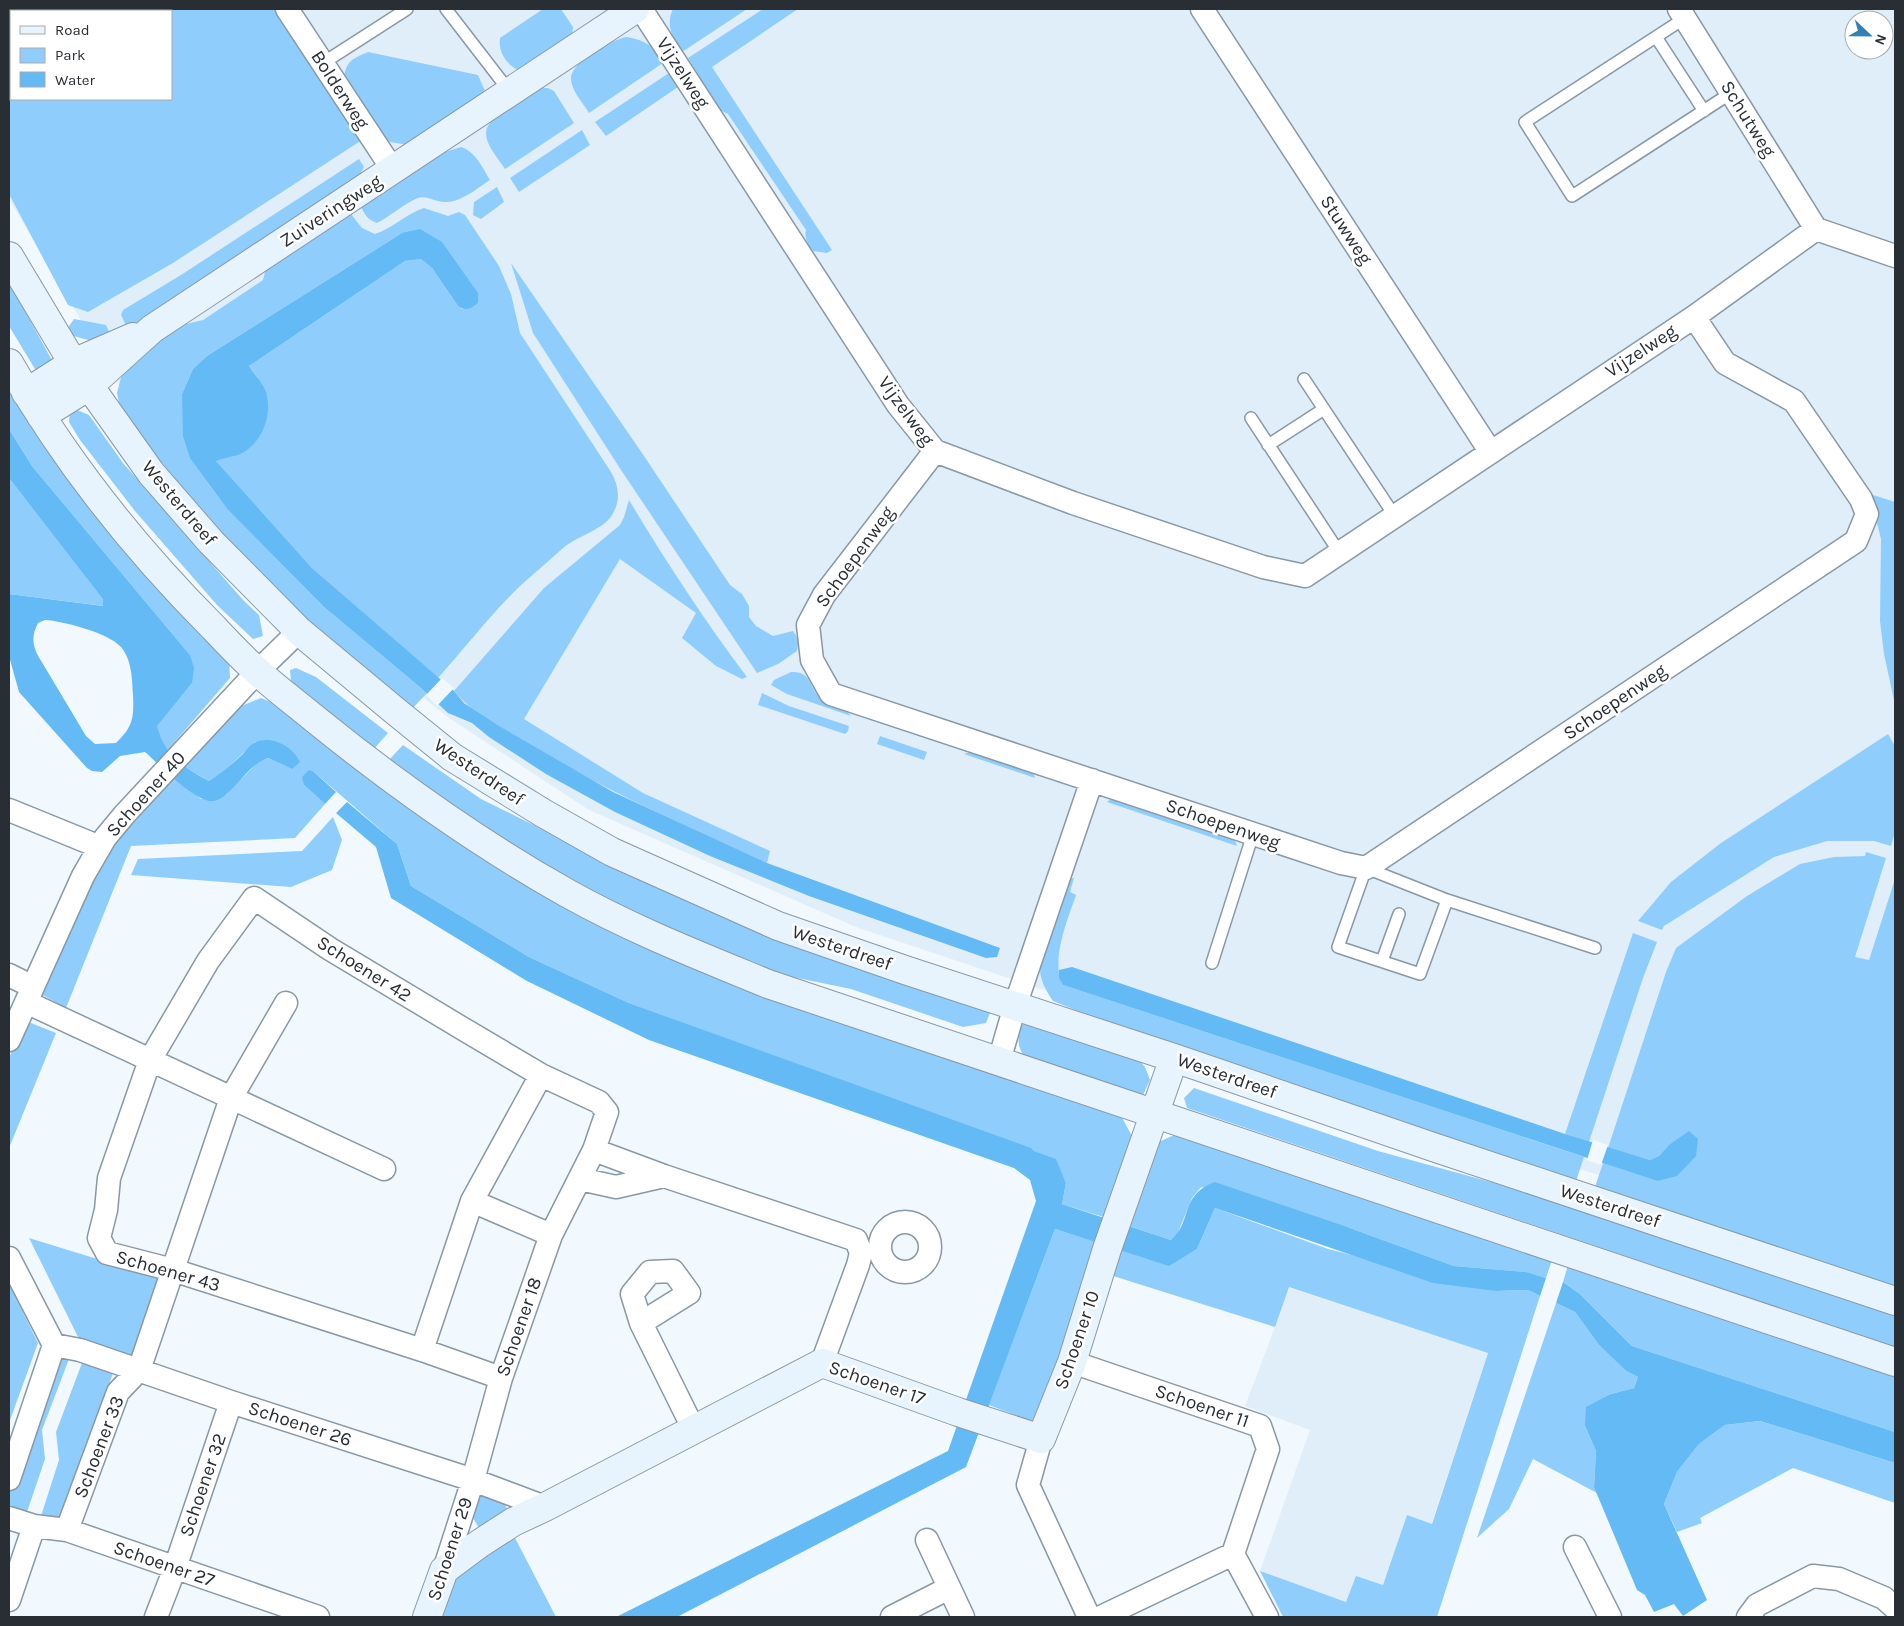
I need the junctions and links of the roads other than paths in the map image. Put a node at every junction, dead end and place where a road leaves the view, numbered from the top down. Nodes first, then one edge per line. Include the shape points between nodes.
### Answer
1 (287, 9) edge
2 (407, 9) edge
3 (446, 9) edge
4 (635, 9) edge
5 (641, 9) edge
6 (1202, 9) edge
7 (1682, 14) edge
8 (1656, 37) junction
9 (322, 63) junction
10 (510, 92) junction
11 (1731, 93) junction
12 (1704, 111) junction
13 (393, 170) junction
14 (1816, 229) junction
15 (9, 256) edge
16 (1895, 256) edge
17 (1694, 317) junction
18 (152, 329) junction
19 (9, 363) edge
20 (73, 363) junction
21 (1304, 379) dead end
22 (90, 386) junction
23 (26, 393) junction
24 (1324, 409) junction
25 (41, 416) junction
26 (1251, 418) dead end
27 (1268, 445) junction
28 (935, 451) junction
29 (1490, 451) junction
30 (1394, 516) junction
31 (1339, 552) junction
32 (299, 631) junction
33 (257, 672) junction
34 (1092, 780) junction
35 (9, 810) edge
36 (1253, 834) junction
37 (100, 847) junction
38 (1366, 868) junction
39 (1447, 900) junction
40 (1399, 914) dead end
41 (1596, 948) dead end
42 (1382, 961) junction
43 (1212, 963) dead end
44 (9, 975) edge
45 (29, 994) junction
46 (286, 1003) dead end
47 (1015, 1006) junction
48 (9, 1040) edge
49 (1174, 1058) junction
50 (150, 1060) junction
51 (999, 1061) junction
52 (541, 1075) junction
53 (231, 1098) junction
54 (1153, 1113) junction
55 (594, 1150) junction
56 (384, 1169) dead end
57 (664, 1176) junction
58 (580, 1179) junction
59 (472, 1201) junction
60 (551, 1235) junction
61 (9, 1258) edge
62 (174, 1270) junction
63 (1895, 1302) edge
64 (641, 1323) dead end
65 (54, 1345) junction
66 (422, 1350) junction
67 (1072, 1362) junction
68 (1895, 1362) edge
69 (822, 1363) junction
70 (139, 1370) junction
71 (502, 1378) junction
72 (231, 1402) junction
73 (694, 1430) junction
74 (1041, 1439) junction
75 (9, 1479) edge
76 (473, 1480) junction
77 (545, 1507) junction
78 (9, 1518) edge
79 (34, 1526) junction
80 (67, 1530) junction
81 (927, 1540) dead end
82 (1575, 1547) dead end
83 (1233, 1554) junction
84 (175, 1568) junction
85 (444, 1570) junction
86 (949, 1588) junction
87 (9, 1600) edge
88 (1895, 1608) edge
89 (924, 1610) edge
90 (156, 1617) edge
91 (318, 1617) edge
92 (428, 1617) edge
93 (892, 1617) edge
94 (963, 1617) edge
95 (1089, 1617) edge
96 (1101, 1617) edge
97 (1267, 1617) edge
98 (1610, 1617) edge
99 (1748, 1617) edge

1 - 9 street, Bolderweg
2 - 9 lane
3 - 10 lane
4 - 10 main road, Zuiveringweg
5 - 28 street, Vijzelweg via 898,405
6 - 29 street, Stuwweg
7 - 8 lane
7 - 11 street, Schutweg
8 - 12 lane
8 - 12 lane via 1525,122 1572,196
9 - 13 street, Bolderweg
10 - 13 main road, Zuiveringweg
11 - 12 lane
11 - 14 street, Schutweg
13 - 18 main road, Zuiveringweg
14 - 16 street
14 - 17 street, Vijzelweg
15 - 20 main road, Westerdreef
17 - 29 street, Vijzelweg
17 - 38 street, Schoepenweg via 1725,363 1794,401 1861,499 1867,514 1856,541
18 - 20 main road, Zuiveringweg
18 - 22 main road, Zuiveringweg
19 - 23 main road
20 - 22 main road, Westerdreef
20 - 23 main road, Zuiveringweg
21 - 24 lane
22 - 25 main road, Zuiveringweg
22 - 32 main road, Westerdreef via 151,473 211,542
23 - 25 main road
24 - 27 lane
24 - 30 lane
25 - 33 main road via 115,519 170,584
26 - 27 lane
27 - 31 lane
28 - 31 street, Vijzelweg via 1074,503 1263,567 1305,576
28 - 34 street, Schoepenweg via 824,595 808,625 812,660 831,694
29 - 30 street, Vijzelweg
30 - 31 street, Vijzelweg
32 - 33 street, Schoener 40
32 - 47 main road, Westerdreef via 452,758 612,852 778,926
33 - 37 street, Schoener 40 via 124,815
33 - 51 main road via 349,747 416,796 494,850 568,894 676,947 768,984
34 - 36 street, Schoepenweg
34 - 47 street
35 - 37 street
36 - 38 street, Schoepenweg via 1341,864
36 - 43 lane
37 - 45 street, Schoener 40 via 83,876
38 - 39 lane
38 - 42 lane via 1338,946
39 - 41 lane
39 - 42 lane via 1420,974
40 - 42 lane
44 - 45 street
45 - 48 street, Schoener 40
45 - 50 street
46 - 53 street
47 - 49 main road, Westerdreef
47 - 51 street
49 - 54 main road, Schoener 10
49 - 63 main road, Westerdreef
50 - 52 street, Schoener 42 via 208,961 254,898 330,949
50 - 53 street
50 - 62 street, Schoener 43 via 109,1178 99,1238 107,1253
51 - 54 main road
52 - 55 street, Schoener 42 via 599,1102 607,1112
52 - 59 street
53 - 56 street
53 - 62 street
54 - 67 main road, Schoener 10
54 - 68 main road
55 - 57 street
55 - 58 street, Schoener 18
57 - 58 street via 616,1187
57 - 69 street via 856,1240 871,1253 858,1265
58 - 60 street, Schoener 18
59 - 60 street
59 - 66 street
60 - 71 street, Schoener 18
61 - 65 street
62 - 66 street, Schoener 43
62 - 70 street
64 - 73 street
65 - 70 street, Schoener 26 via 80,1350
65 - 75 street
66 - 71 street, Schoener 43
67 - 74 main road, Schoener 10
67 - 83 street, Schoener 11 via 1260,1426 1268,1449
69 - 73 main road, Schoener 17
69 - 74 main road, Schoener 17
70 - 72 street, Schoener 26
70 - 80 street, Schoener 33 via 118,1392
71 - 76 street, Schoener 18
72 - 76 street, Schoener 26
72 - 84 street, Schoener 32
73 - 77 main road, Schoener 17
74 - 95 street, Schoener 10 via 1028,1485
76 - 77 street, Schoener 26
76 - 85 street, Schoener 29
77 - 85 main road, Schoener 17 via 513,1522
78 - 79 street, Schoener 27
79 - 80 street, Schoener 27
79 - 87 street
80 - 84 street, Schoener 27
81 - 86 street
82 - 98 street
83 - 96 street
83 - 97 street
84 - 90 street, Schoener 32
84 - 91 street, Schoener 27
85 - 92 main road, Schoener 29
86 - 89 street
86 - 94 street
88 - 99 street via 1884,1598 1839,1578 1814,1576 1757,1605
89 - 93 street

